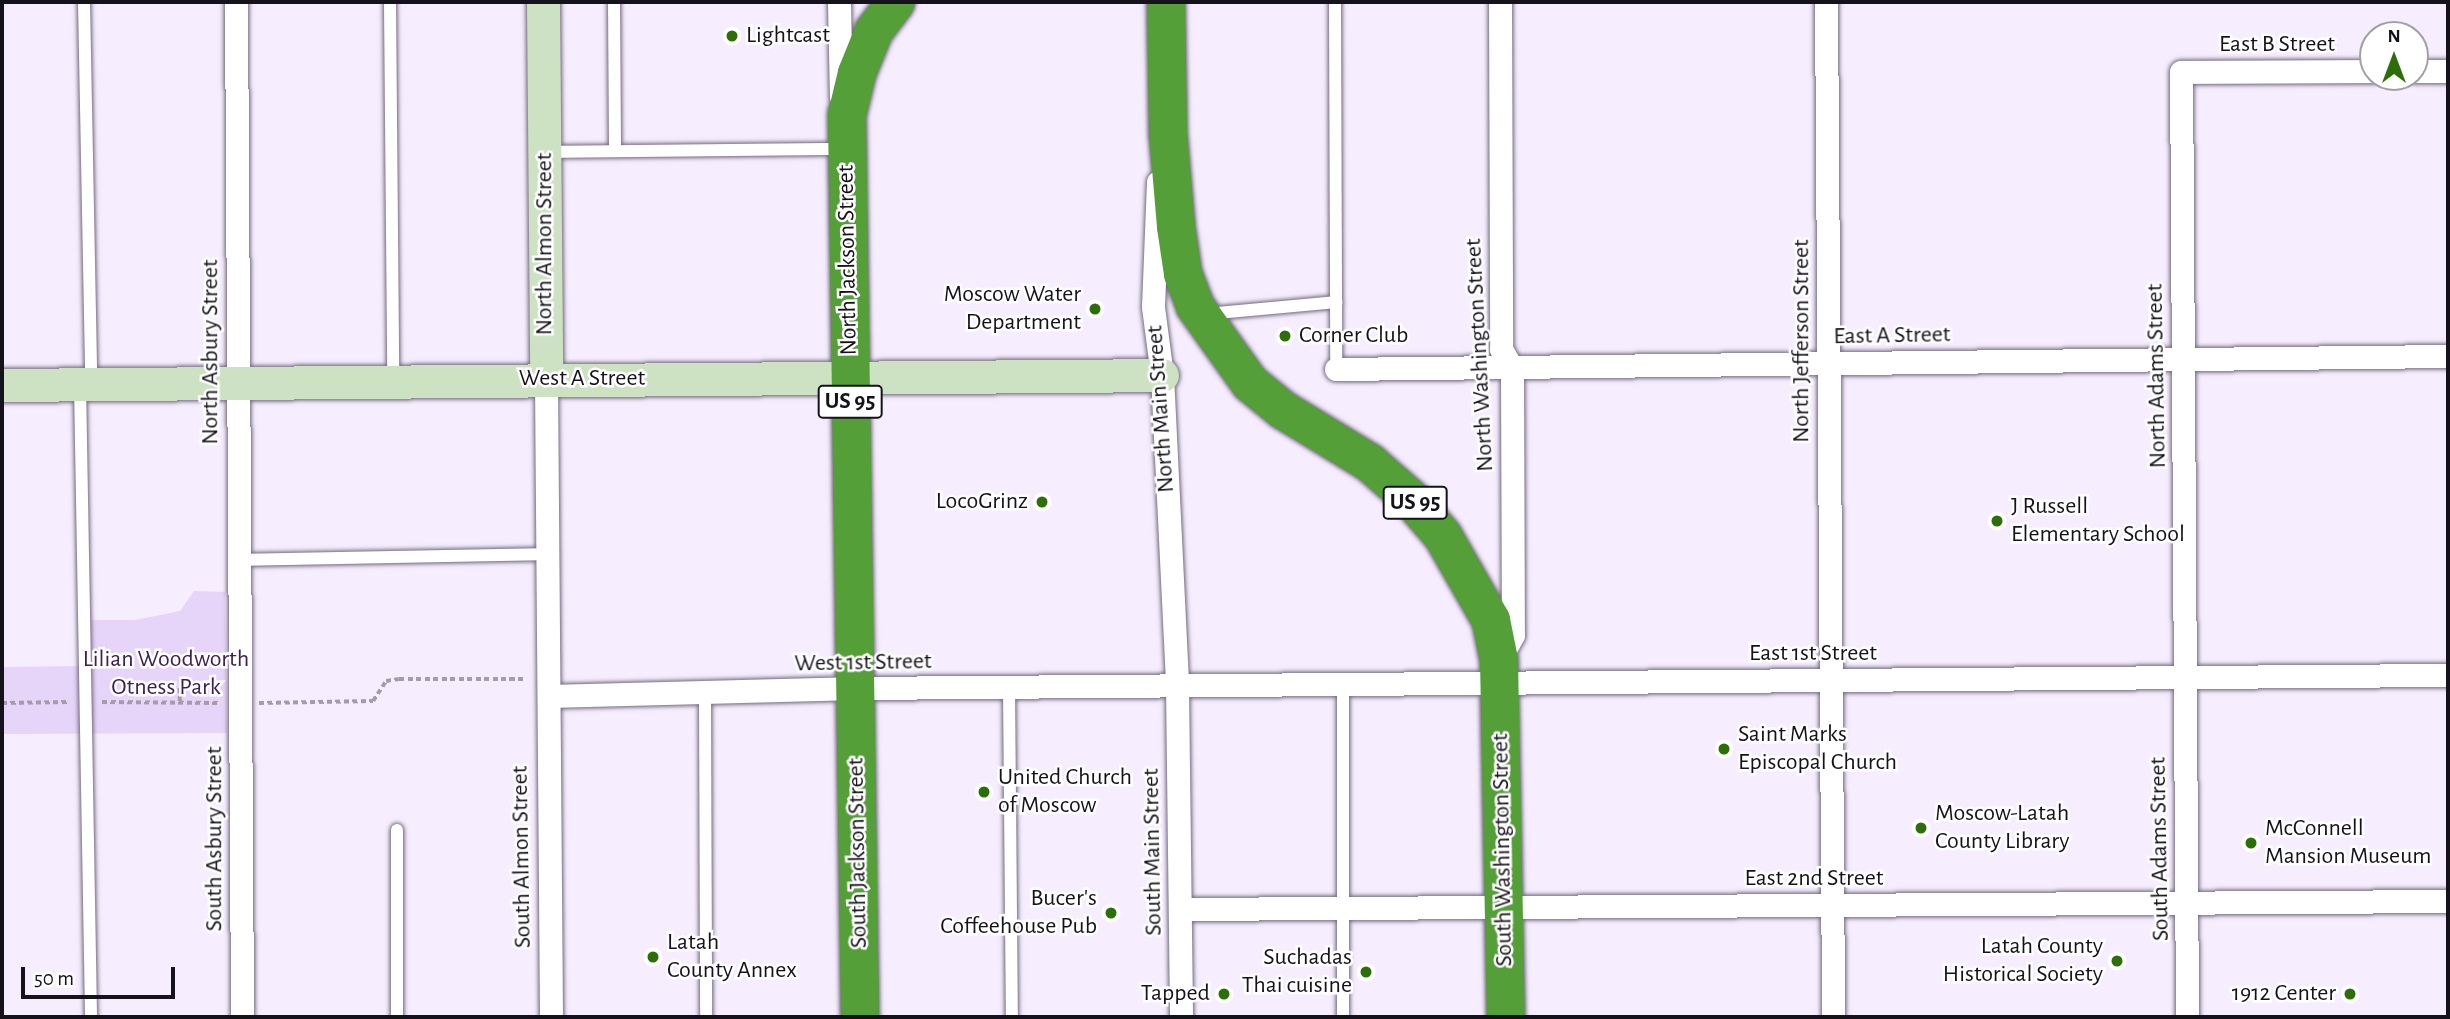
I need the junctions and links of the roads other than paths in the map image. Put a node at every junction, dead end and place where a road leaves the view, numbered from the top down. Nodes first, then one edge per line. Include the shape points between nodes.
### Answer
1 (84, 2) edge
2 (236, 2) edge
3 (390, 2) edge
4 (543, 2) edge
5 (614, 2) edge
6 (839, 2) edge
7 (895, 2) edge
8 (1166, 2) edge
9 (1335, 2) edge
10 (1500, 2) edge
11 (1826, 2) edge
12 (2359, 71) edge
13 (2429, 71) edge
14 (2448, 71) edge
15 (2180, 72) joint
16 (847, 132) junction
17 (1168, 133) junction
18 (615, 151) junction
19 (544, 152) junction
20 (1336, 302) junction
21 (1200, 314) junction
22 (2448, 356) edge
23 (2183, 358) junction
24 (1828, 363) junction
25 (1512, 368) junction
26 (1336, 369) joint
27 (1162, 374) junction
28 (850, 376) junction
29 (393, 380) junction
30 (546, 380) junction
31 (237, 381) junction
32 (85, 384) junction
33 (2, 385) edge
34 (547, 554) junction
35 (239, 560) junction
36 (1500, 672) junction
37 (2448, 675) edge
38 (2183, 679) junction
39 (1831, 680) junction
40 (1343, 685) junction
41 (1177, 686) junction
42 (856, 688) junction
43 (1009, 688) junction
44 (705, 694) junction
45 (550, 696) junction
46 (240, 703) joint
47 (397, 830) dead end
48 (2448, 901) edge
49 (2187, 903) junction
50 (1833, 906) junction
51 (1505, 907) junction
52 (1343, 908) junction
53 (1180, 909) junction
54 (91, 1017) edge
55 (242, 1017) edge
56 (397, 1017) edge
57 (551, 1017) edge
58 (706, 1017) edge
59 (860, 1017) edge
60 (1012, 1017) edge
61 (1181, 1017) edge
62 (1343, 1017) edge
63 (1506, 1017) edge
64 (1833, 1017) edge
65 (2187, 1017) edge

1 - 32 lane
2 - 31 street, North Asbury Street
3 - 29 lane
4 - 19 street, North Almon Street
5 - 18 lane
6 - 16 street, North Jackson Street via 841,94
7 - 16 highway, US 95 via 874,31 861,62
8 - 17 highway, North Main Street / US 95
9 - 20 lane
10 - 25 street, North Washington Street via 1501,349
11 - 24 street, North Jefferson Street
12 - 15 street, East B Street
13 - 14 street
15 - 23 street, North Adams Street
16 - 18 lane
16 - 28 highway, North Jackson Street / US 95
17 - 21 highway, North Main Street / US 95 via 1183,274
17 - 27 street, North Main Street via 1156,198 1154,249 1153,307
18 - 19 lane
19 - 30 street, North Almon Street
20 - 21 lane
20 - 26 lane
21 - 36 highway, North Main Street / US 95 via 1250,383 1283,410 1370,463 1411,499 1443,536 1490,620
22 - 23 street, East A Street
23 - 24 street, East A Street
23 - 38 street, North Adams Street
24 - 25 street, East A Street
24 - 39 street, North Jefferson Street
25 - 26 street, East A Street
25 - 36 street, North Washington Street via 1513,635
27 - 28 street, West A Street
27 - 41 street, North Main Street
28 - 30 street, West A Street
28 - 42 highway, North Jackson Street / US 95
29 - 30 street, West A Street
29 - 31 street, West A Street
30 - 34 street, North Almon Street
31 - 32 street, West A Street
31 - 35 street, North Asbury Street
32 - 33 street, West A Street
32 - 54 lane
34 - 35 lane
34 - 45 street, North Almon Street
35 - 46 street, North Asbury Street
36 - 39 street, East 1st Street
36 - 40 street, East 1st Street
36 - 51 highway, South Washington Street / US 95
37 - 38 street, East 1st Street
38 - 39 street, East 1st Street
38 - 49 street, South Adams Street
39 - 50 street, North Jefferson Street
40 - 41 street, East 1st Street
40 - 52 lane
41 - 43 street, West 1st Street
41 - 53 street, South Main Street
42 - 43 street, West 1st Street
42 - 44 street, West 1st Street
42 - 59 highway, South Jackson Street / US 95
43 - 60 lane
44 - 45 street, West 1st Street
44 - 58 lane
45 - 57 street, South Almon Street via 546,743
46 - 55 street, South Asbury Street
47 - 56 lane
48 - 49 street, East 2nd Street
49 - 50 street, East 2nd Street
49 - 65 street, South Adams Street
50 - 51 street, East 2nd Street
50 - 64 street, North Jefferson Street
51 - 52 street, East 2nd Street
51 - 63 highway, South Washington Street / US 95
52 - 53 street, East 2nd Street
52 - 62 lane
53 - 61 street, South Main Street

